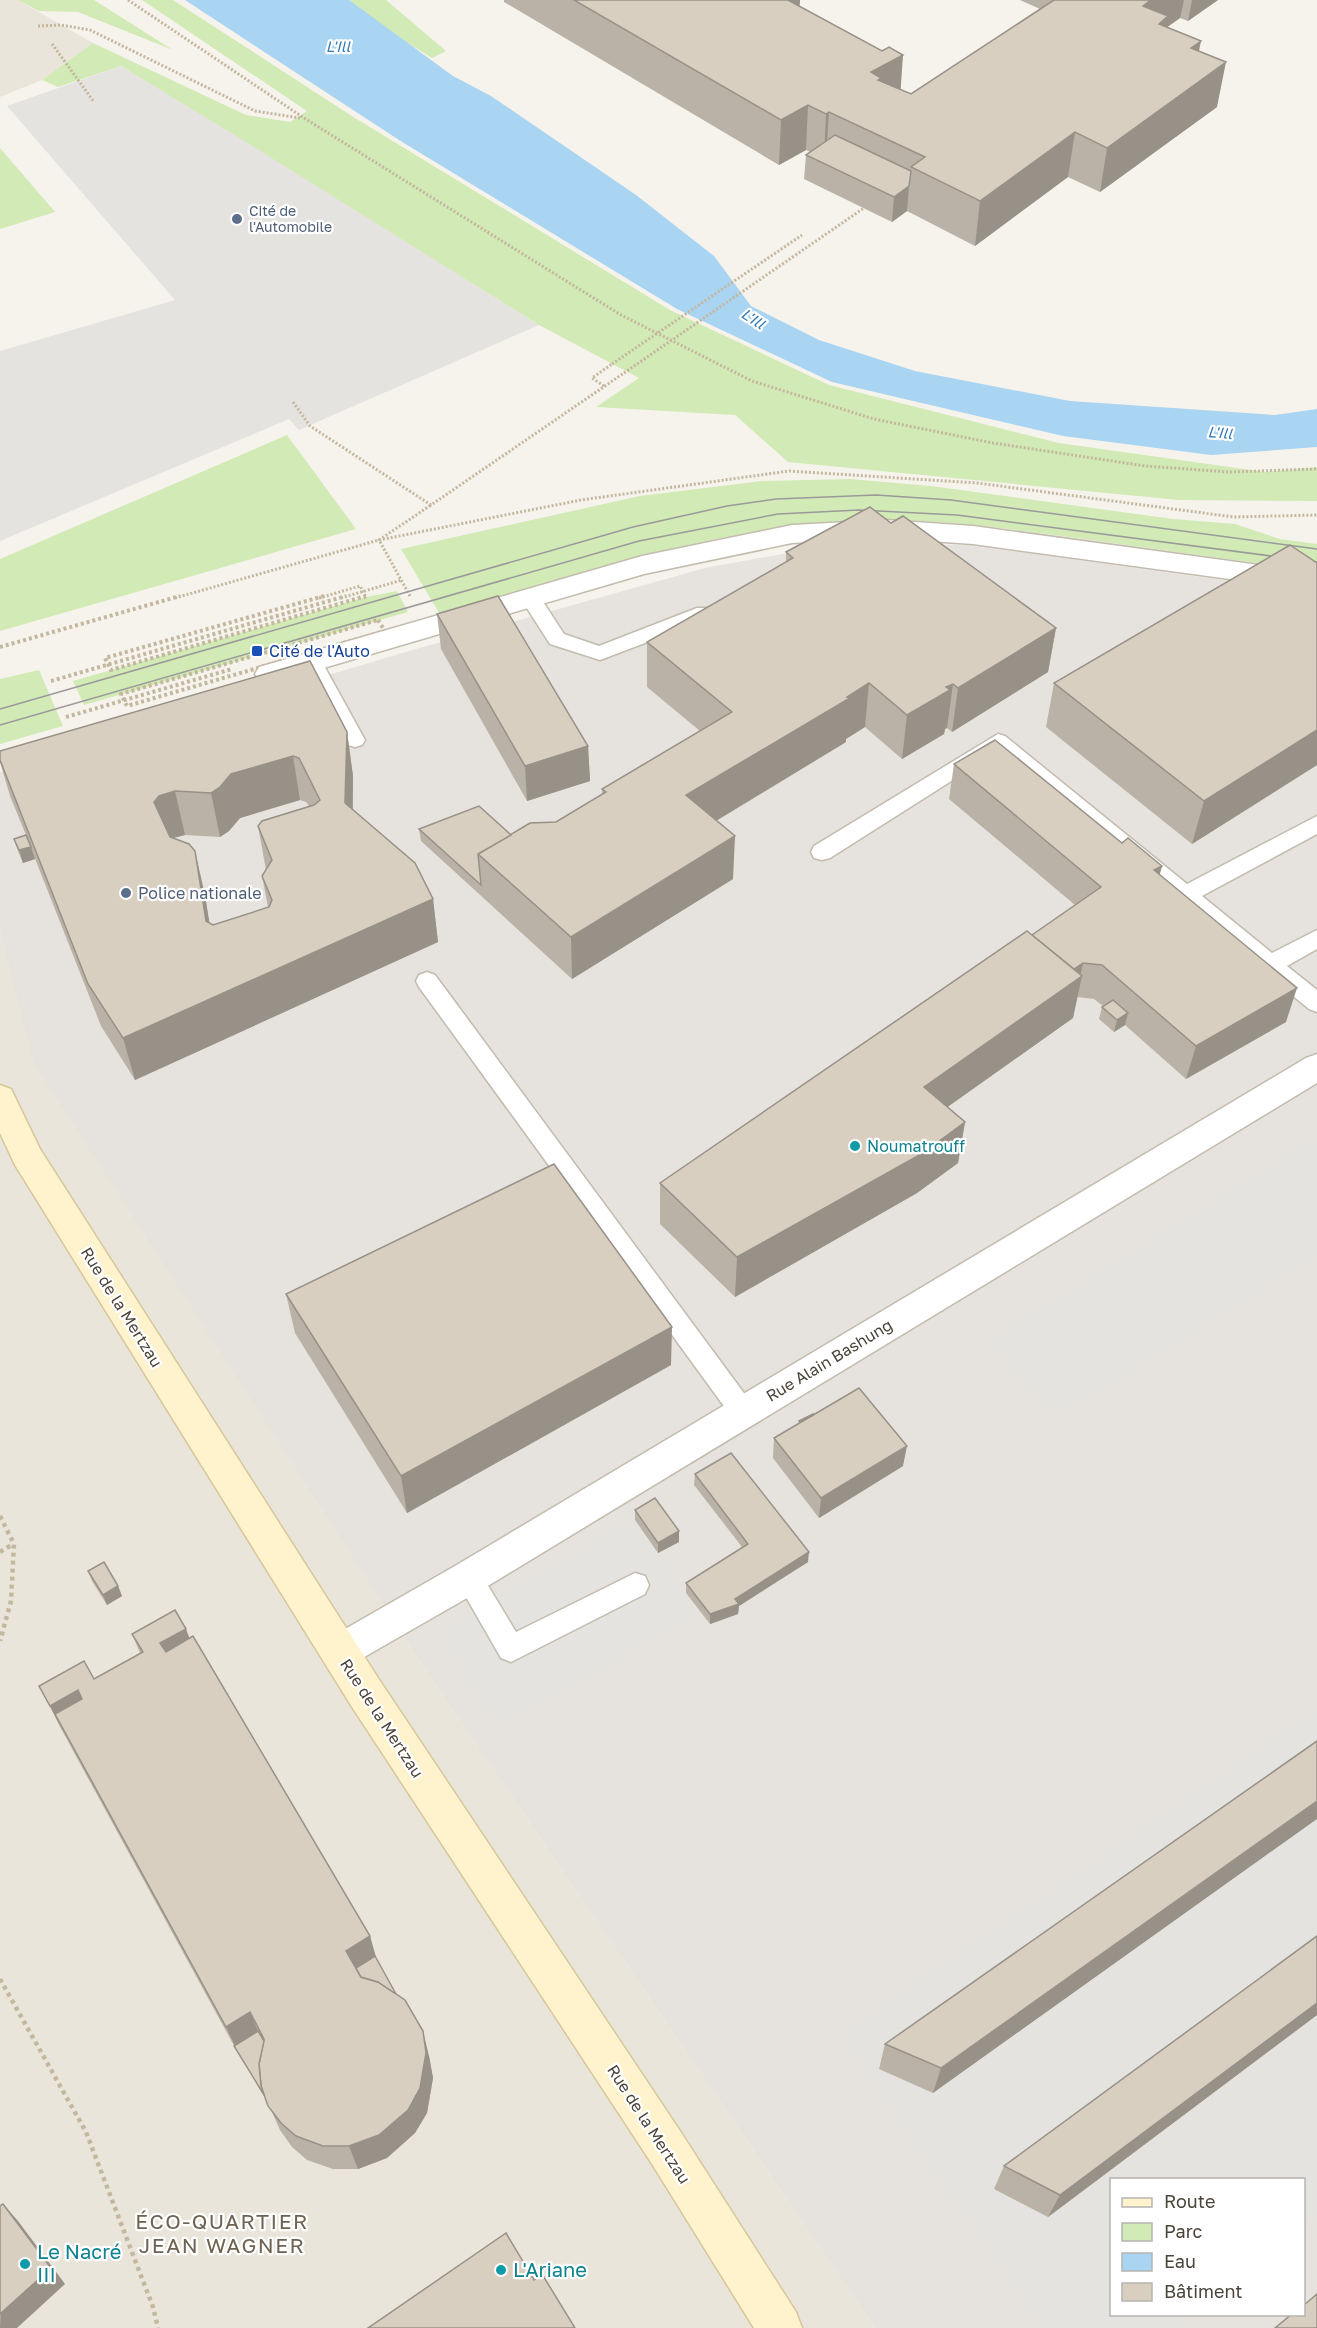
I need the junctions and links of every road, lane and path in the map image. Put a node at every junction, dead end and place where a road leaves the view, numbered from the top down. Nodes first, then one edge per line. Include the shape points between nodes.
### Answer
1 (128, 0) edge
2 (38, 26) dead end
3 (52, 44) dead end
4 (94, 102) dead end
5 (304, 118) junction
6 (864, 208) edge
7 (802, 235) dead end
8 (604, 386) junction
9 (293, 402) dead end
10 (1317, 469) edge
11 (431, 505) junction
12 (379, 540) junction
13 (402, 580) junction
14 (1317, 582) edge
15 (531, 599) junction
16 (704, 613) edge
17 (428, 628) junction
18 (0, 647) edge
19 (312, 662) junction
20 (51, 681) dead end
21 (243, 682) edge
22 (355, 740) dead end
23 (1317, 824) edge
24 (822, 852) dead end
25 (1186, 895) junction
26 (1317, 938) edge
27 (1270, 965) junction
28 (427, 981) dead end
29 (1317, 1003) edge
30 (1317, 1067) edge
31 (0, 1098) edge
32 (743, 1412) junction
33 (0, 1516) edge
34 (14, 1544) junction
35 (0, 1552) edge
36 (468, 1578) junction
37 (635, 1585) dead end
38 (0, 1641) edge
39 (339, 1652) junction
40 (0, 1979) edge
41 (158, 2328) edge
42 (780, 2328) edge

1 - 5 path
2 - 5 path via 90,30 255,111
3 - 4 path
5 - 10 path via 621,315 752,381 874,419 993,443 1145,466 1229,472
6 - 8 path, bridge
7 - 8 path, bridge via 592,378
8 - 11 path
9 - 11 path via 310,426
11 - 12 path
12 - 13 path
12 - 18 path
13 - 17 path
13 - 20 path
14 - 15 street via 973,535 886,528 792,534 642,565
15 - 16 lane via 557,639 600,653
15 - 17 street
17 - 19 street
19 - 21 street
19 - 22 lane
23 - 25 lane
24 - 25 lane via 998,741
25 - 27 lane
26 - 27 lane
27 - 29 lane
28 - 32 lane
30 - 32 street, Rue Alain Bashung
31 - 39 main road, Rue de la Mertzau via 27,1156
32 - 36 street, Rue Alain Bashung
33 - 34 path
34 - 35 path
34 - 38 path via 11,1601
36 - 37 lane via 511,1649
36 - 39 street, Rue Alain Bashung
39 - 42 main road, Rue de la Mertzau
40 - 41 path via 86,2132

